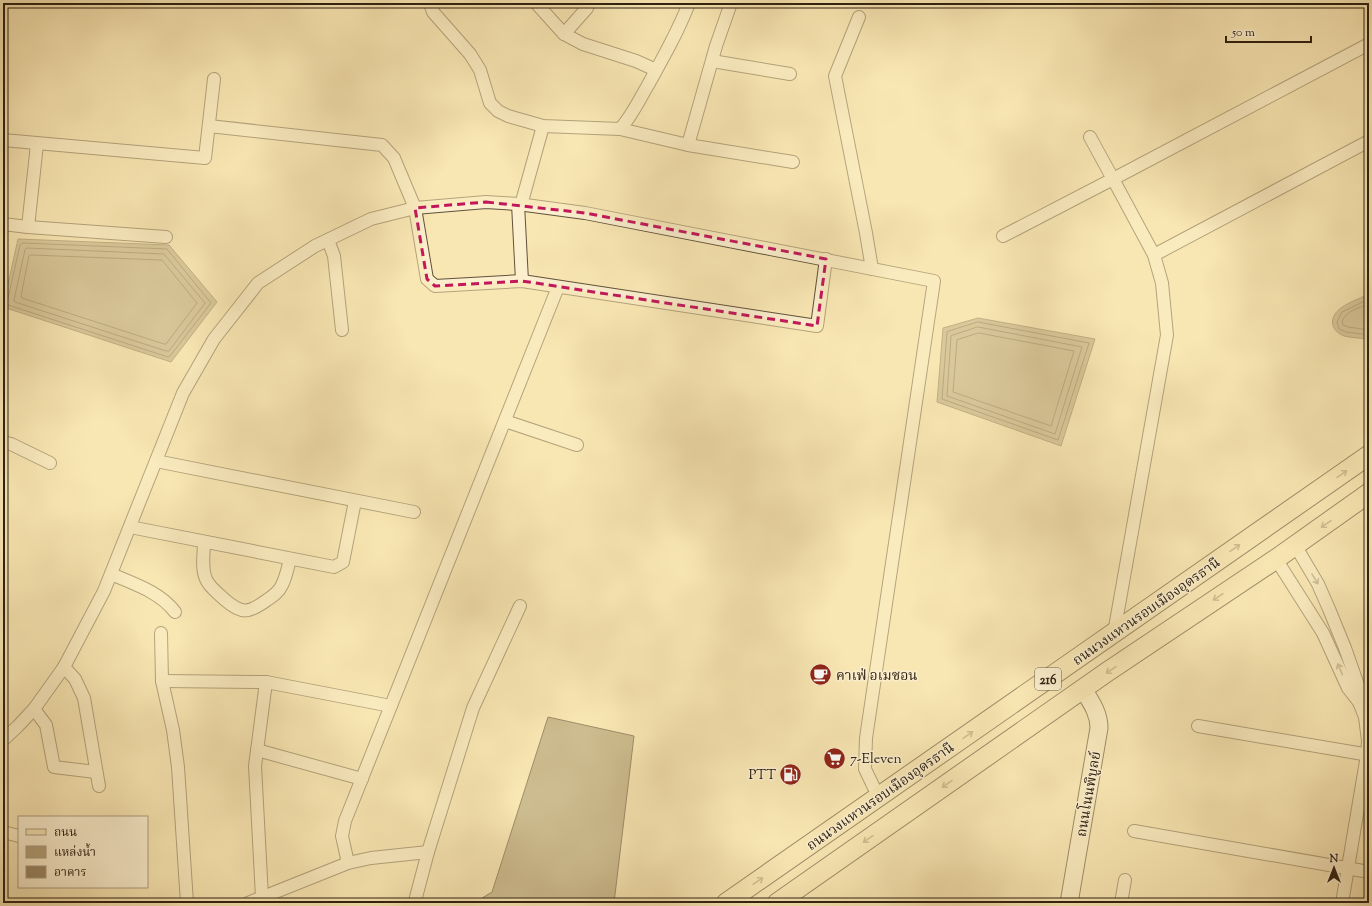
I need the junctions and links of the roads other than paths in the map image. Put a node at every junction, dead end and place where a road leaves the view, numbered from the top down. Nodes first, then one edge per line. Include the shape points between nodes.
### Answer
1 (430, 3) edge
2 (536, 3) edge
3 (589, 3) edge
4 (689, 3) edge
5 (731, 3) edge
6 (859, 17) dead end
7 (564, 34) junction
8 (1369, 44) edge
9 (712, 61) junction
10 (656, 70) junction
11 (790, 74) dead end
12 (214, 79) dead end
13 (209, 126) junction
14 (543, 126) junction
15 (620, 129) junction
16 (1090, 136) dead end
17 (3, 140) edge
18 (1369, 141) edge
19 (37, 144) junction
20 (688, 145) junction
21 (793, 162) dead end
22 (1113, 179) junction
23 (519, 205) junction
24 (415, 208) junction
25 (3, 224) edge
26 (28, 227) junction
27 (1003, 236) dead end
28 (166, 237) dead end
29 (328, 240) junction
30 (1154, 255) junction
31 (826, 259) junction
32 (871, 264) junction
33 (522, 281) junction
34 (558, 287) junction
35 (342, 330) dead end
36 (505, 421) junction
37 (3, 442) edge
38 (577, 445) dead end
39 (1369, 455) edge
40 (156, 462) junction
41 (50, 463) dead end
42 (1369, 493) edge
43 (355, 501) junction
44 (414, 512) dead end
45 (130, 527) junction
46 (204, 542) junction
47 (1295, 545) junction
48 (290, 559) junction
49 (1276, 559) junction
50 (111, 574) junction
51 (520, 606) dead end
52 (176, 612) dead end
53 (161, 633) dead end
54 (1114, 633) junction
55 (64, 668) junction
56 (162, 681) junction
57 (266, 682) junction
58 (1083, 689) junction
59 (1359, 702) junction
60 (391, 706) junction
61 (34, 709) junction
62 (1198, 726) dead end
63 (3, 740) edge
64 (257, 750) junction
65 (1368, 755) edge
66 (96, 772) junction
67 (362, 779) junction
68 (99, 786) dead end
69 (878, 798) junction
70 (1134, 831) dead end
71 (3, 832) edge
72 (18, 836) edge
73 (428, 852) junction
74 (348, 863) junction
75 (1348, 868) junction
76 (1369, 872) edge
77 (1125, 880) dead end
78 (266, 899) edge
79 (415, 901) dead end
80 (187, 903) edge
81 (248, 903) edge
82 (726, 903) edge
83 (777, 903) edge
84 (1069, 903) edge
85 (1121, 903) edge
86 (1342, 903) edge

1 - 14 street via 434,12 470,54 480,70 490,103 508,116
2 - 7 street
3 - 7 street
4 - 10 street via 674,38
5 - 9 street
6 - 32 street via 835,79
7 - 10 street via 583,44
8 - 22 street
9 - 11 street
9 - 20 street
10 - 15 street via 628,120
12 - 13 street
13 - 19 street via 205,158
13 - 24 street via 382,145 394,158
14 - 15 street
14 - 23 street
15 - 20 street
16 - 22 street
17 - 19 street
18 - 30 street
19 - 26 street
20 - 21 street
22 - 27 street
22 - 30 street
23 - 24 street via 486,202
23 - 31 street via 585,213
23 - 33 street
24 - 29 street via 371,219
24 - 33 street via 427,279 435,286
25 - 26 street
26 - 28 street
29 - 35 street via 334,256
29 - 40 street via 258,284 214,339 183,393
30 - 54 street via 1162,284 1167,335
31 - 32 street
31 - 34 street via 817,326
32 - 69 street via 934,281 866,738 865,769
33 - 34 street
34 - 36 street
36 - 38 street
36 - 60 street
37 - 41 street
54 -> 39 main road, ถนนวงแหวนรอบเมืองอุดรธานี / 216
40 - 43 street
40 - 45 street
42 -> 47 main road, ถนนวงแหวนรอบเมืองอุดรธานี / 216
43 - 44 street
43 - 48 street via 343,562 334,567
45 - 46 street
45 - 50 street
46 - 48 street
46 - 48 street via 203,562 209,585 230,604 241,610 252,610 279,591
47 - 49 main road, ถนนวงแหวนรอบเมืองอุดรธานี / 216
47 -> 59 street via 1318,584 1332,616 1358,685
49 -> 58 main road, ถนนวงแหวนรอบเมืองอุดรธานี / 216
59 -> 49 street via 1348,688 1323,633
50 - 52 street via 160,596
50 - 55 street
51 - 73 street via 473,708
53 - 56 street
69 -> 54 main road, ถนนวงแหวนรอบเมืองอุดรธานี / 216
55 - 61 street
55 - 66 street via 75,679 84,698
56 - 57 street
56 - 80 street via 178,768
57 - 60 street
57 - 64 street
58 -> 83 main road, ถนนวงแหวนรอบเมืองอุดรธานี / 216
58 - 84 street, ถนนโนนพิบูลย์ via 1096,711 1099,728
59 - 65 street via 1365,717
60 - 67 street
61 - 63 street
61 - 66 street via 46,725 54,766
62 - 65 street
64 - 67 street
64 - 78 street via 255,766
65 - 75 street
66 - 68 street
67 - 74 street via 345,821 342,836
82 -> 69 main road, ถนนวงแหวนรอบเมืองอุดรธานี / 216
70 - 75 street
71 - 72 street
73 - 74 street
73 - 79 street
74 - 78 street
75 - 76 street
75 - 86 street
77 - 85 street
78 - 81 street

